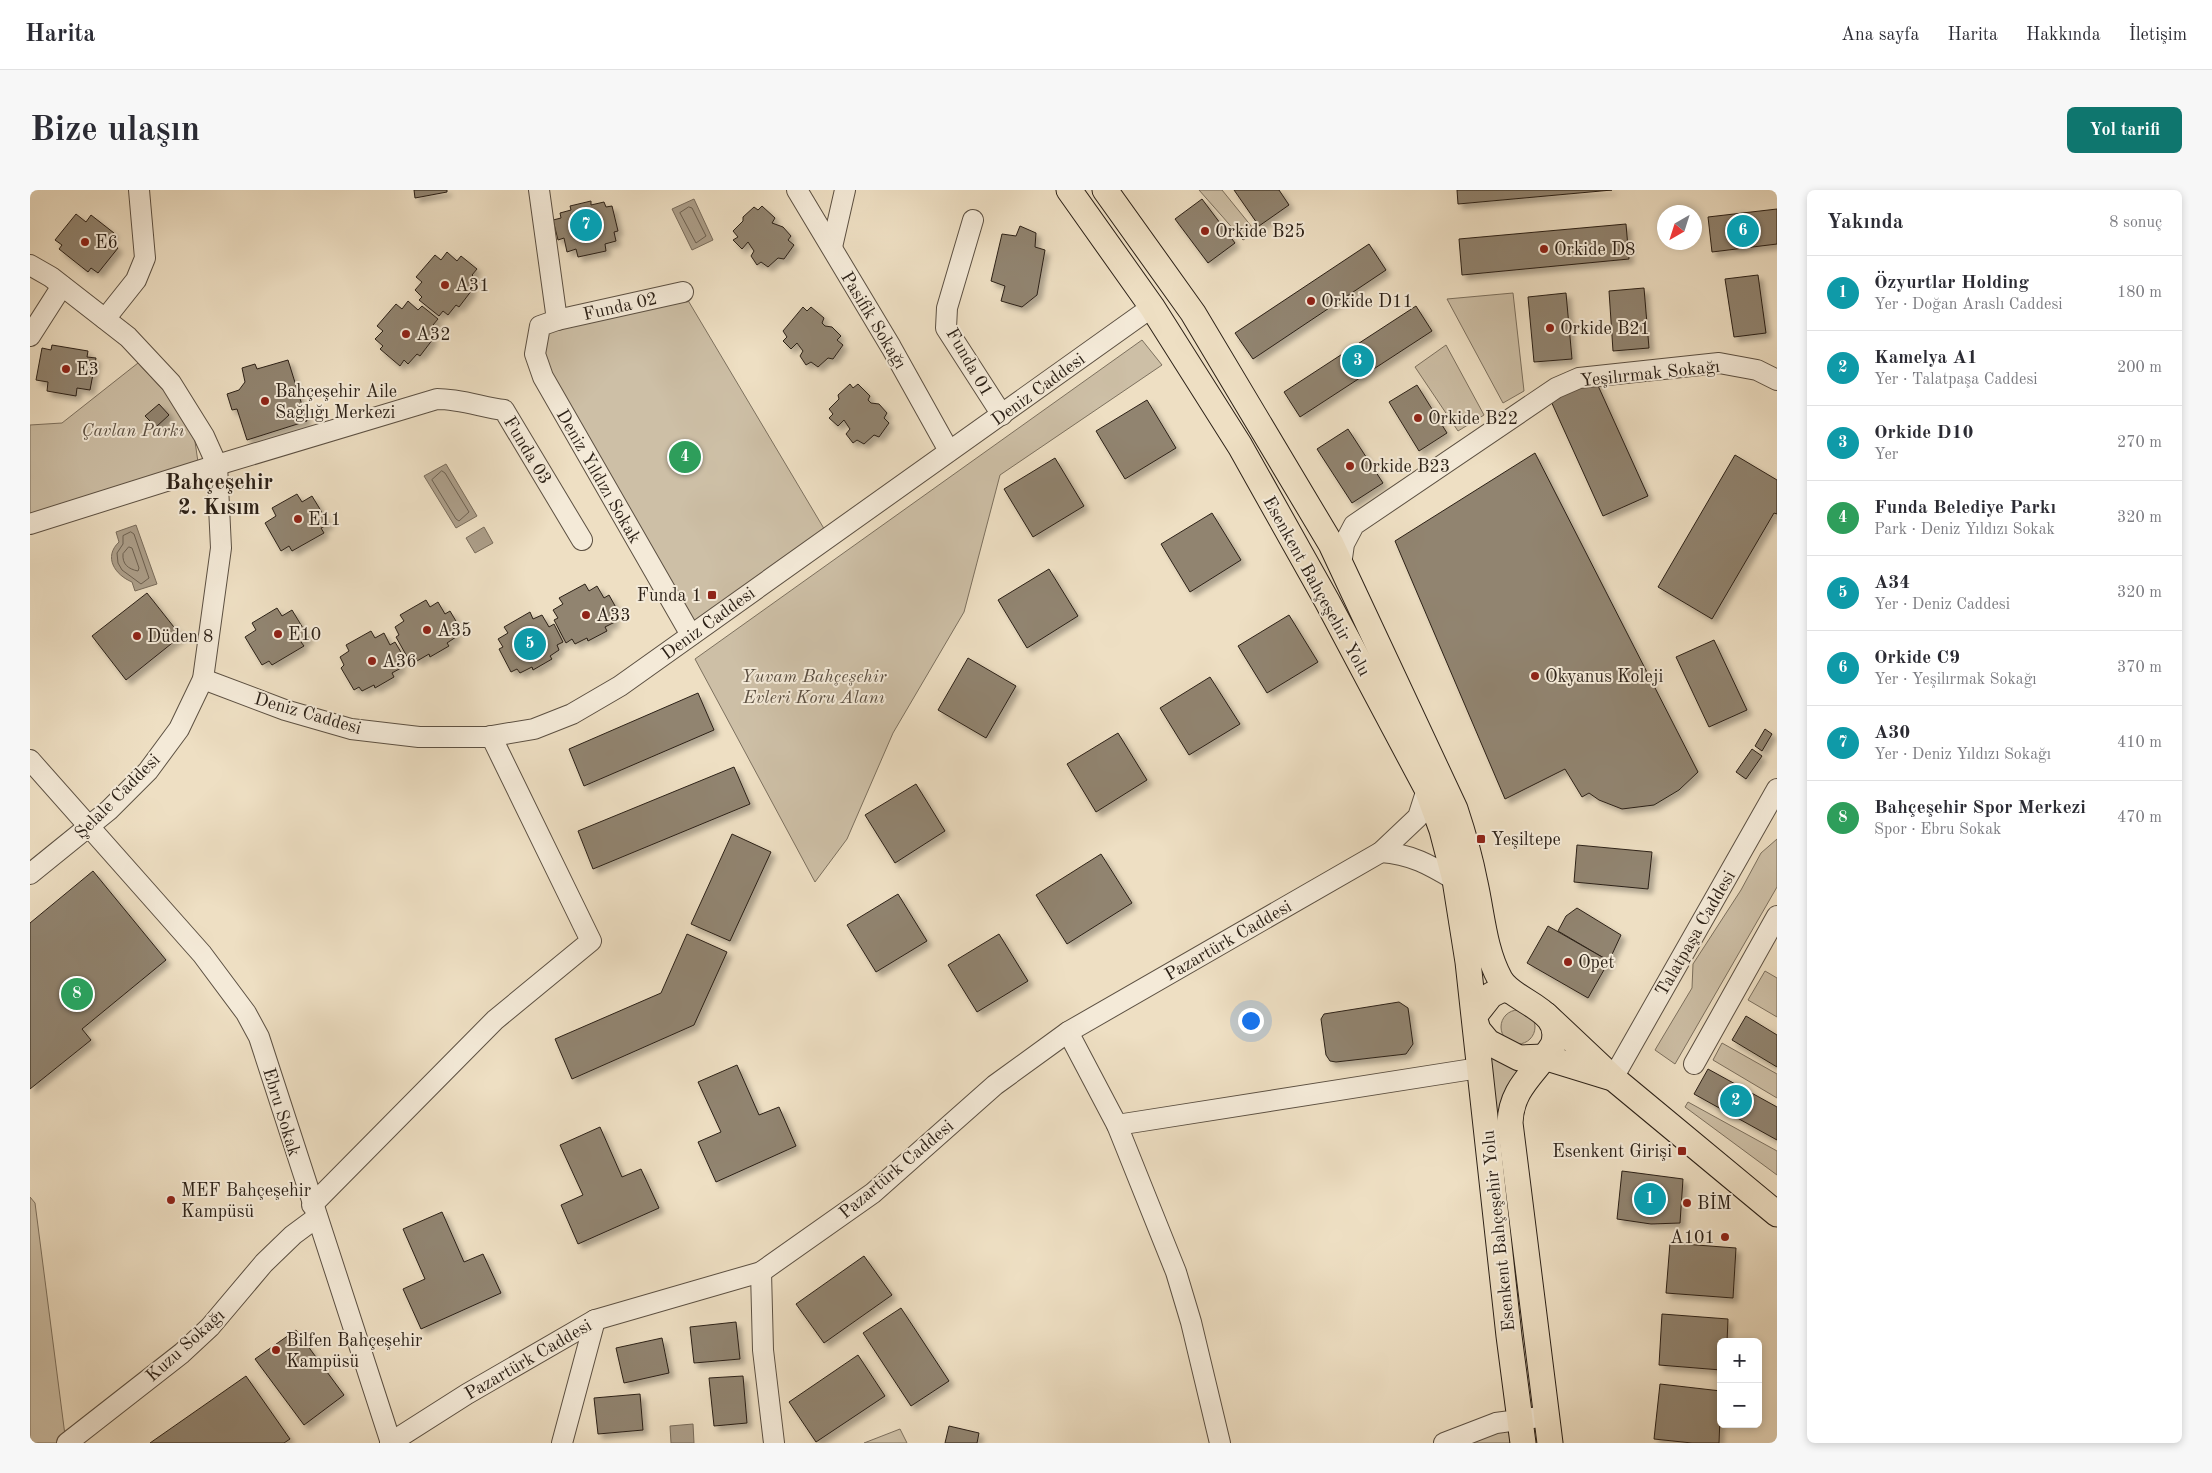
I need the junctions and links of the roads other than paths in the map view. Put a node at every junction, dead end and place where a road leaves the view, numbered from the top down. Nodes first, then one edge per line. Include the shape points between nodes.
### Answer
1 (139, 190) edge
2 (539, 190) edge
3 (797, 190) edge
4 (845, 190) edge
5 (1069, 190) edge
6 (1105, 190) edge
7 (973, 220) dead end
8 (832, 247) junction
9 (30, 265) edge
10 (62, 286) junction
11 (1177, 288) junction
12 (683, 292) dead end
13 (1152, 307) junction
14 (105, 319) junction
15 (557, 320) junction
16 (30, 336) edge
17 (1777, 380) edge
18 (1002, 416) junction
19 (949, 451) junction
20 (217, 465) junction
21 (1312, 512) junction
22 (30, 524) edge
23 (1354, 525) junction
24 (582, 540) dead end
25 (1341, 565) junction
26 (691, 636) junction
27 (203, 679) junction
28 (491, 736) junction
29 (30, 760) edge
30 (1427, 789) junction
31 (1777, 789) edge
32 (1771, 814) edge
33 (89, 828) junction
34 (1382, 852) junction
35 (30, 874) edge
36 (1455, 880) junction
37 (1777, 916) edge
38 (1508, 990) junction
39 (1544, 1012) junction
40 (1475, 1020) junction
41 (1068, 1032) junction
42 (1544, 1057) junction
43 (1694, 1064) dead end
44 (1479, 1068) junction
45 (1614, 1078) junction
46 (1118, 1125) junction
47 (314, 1212) junction
48 (1777, 1214) edge
49 (761, 1272) junction
50 (595, 1320) junction
51 (1547, 1416) junction
52 (1521, 1431) edge
53 (67, 1443) edge
54 (390, 1443) edge
55 (562, 1443) edge
56 (774, 1443) edge
57 (1220, 1443) edge
58 (1444, 1443) edge
59 (1550, 1443) edge

1 - 14 street via 145,258 136,280
2 - 15 street
3 - 8 street, Pasifik Sokağı
4 - 8 street
5 - 13 main road, Esenkent Bahçeşehir Yolu
6 - 11 main road, Esenkent Bahçeşehir Yolu
7 - 18 street, Funda 01 via 947,308 946,328
8 - 19 street, Pasifik Sokağı
9 - 10 street
10 - 14 street
10 - 16 street
11 - 13 main road
11 - 21 main road, Esenkent Bahçeşehir Yolu
12 - 15 street, Funda 02
13 - 18 street, Deniz Caddesi
13 - 30 main road, Esenkent Bahçeşehir Yolu via 1240,446
14 - 20 street via 128,337 171,384 204,436
15 - 26 street, Deniz Yıldızı Sokak via 540,326 535,354 543,377
17 - 23 street, Yeşilırmak Sokağı via 1757,370 1719,363 1579,378 1556,388
18 - 19 street, Deniz Caddesi
19 - 26 street, Deniz Caddesi
20 - 22 street, Funda 03
20 - 24 street, Funda 03 via 437,399 455,399 504,410
20 - 27 street, Şelale Caddesi via 221,548
21 - 23 street via 1332,523
21 - 25 main road, Esenkent Bahçeşehir Yolu
23 - 25 street via 1344,544
25 - 38 main road, Esenkent Bahçeşehir Yolu via 1455,809 1469,856 1490,954 1497,974
26 - 28 street, Deniz Caddesi via 620,686 572,714 534,729
27 - 28 street, Deniz Caddesi via 285,710 351,729 419,737
27 - 33 street, Şelale Caddesi via 180,729 148,771
28 - 47 street, Kuzu Sokağı via 591,941 495,1020
29 - 33 street, Ebru Sokak
30 - 34 street, Pazartürk Caddesi via 1418,817
30 - 36 main road, Esenkent Bahçeşehir Yolu
31 - 32 street, Talatpaşa Caddesi
32 - 45 street, Talatpaşa Caddesi
33 - 35 street, Şelale Caddesi
33 - 47 street, Ebru Sokak via 202,954 246,1013 259,1037
34 - 36 street via 1416,858
34 - 41 street, Pazartürk Caddesi
36 - 40 main road, Esenkent Bahçeşehir Yolu
37 - 43 street
38 - 39 main road, Esenkent Bahçeşehir Yolu
38 - 40 main road via 1501,990 1486,1000 1477,1010
39 - 42 main road, Esenkent Bahçeşehir Yolu via 1551,1021 1554,1037 1553,1045
39 - 45 main road
40 - 42 main road, Esenkent Bahçeşehir Yolu via 1481,1035 1498,1048 1520,1058
40 - 44 main road, Esenkent Bahçeşehir Yolu
41 - 46 street
41 - 49 street, Pazartürk Caddesi via 995,1085 873,1193
42 - 45 main road
42 - 51 main road, Esenkent Bahçeşehir Yolu via 1515,1096 1510,1123
44 - 46 street
44 - 52 main road, Esenkent Bahçeşehir Yolu
45 - 48 main road
46 - 57 street via 1184,1296
47 - 53 street, Kuzu Sokağı via 264,1263 210,1327 182,1353
47 - 54 street, Ebru Sokak
49 - 50 street, Pazartürk Caddesi
49 - 56 street via 763,1350
50 - 54 street, Pazartürk Caddesi
50 - 55 street
51 - 52 street
51 - 59 main road, Esenkent Bahçeşehir Yolu
52 - 58 street via 1496,1423

